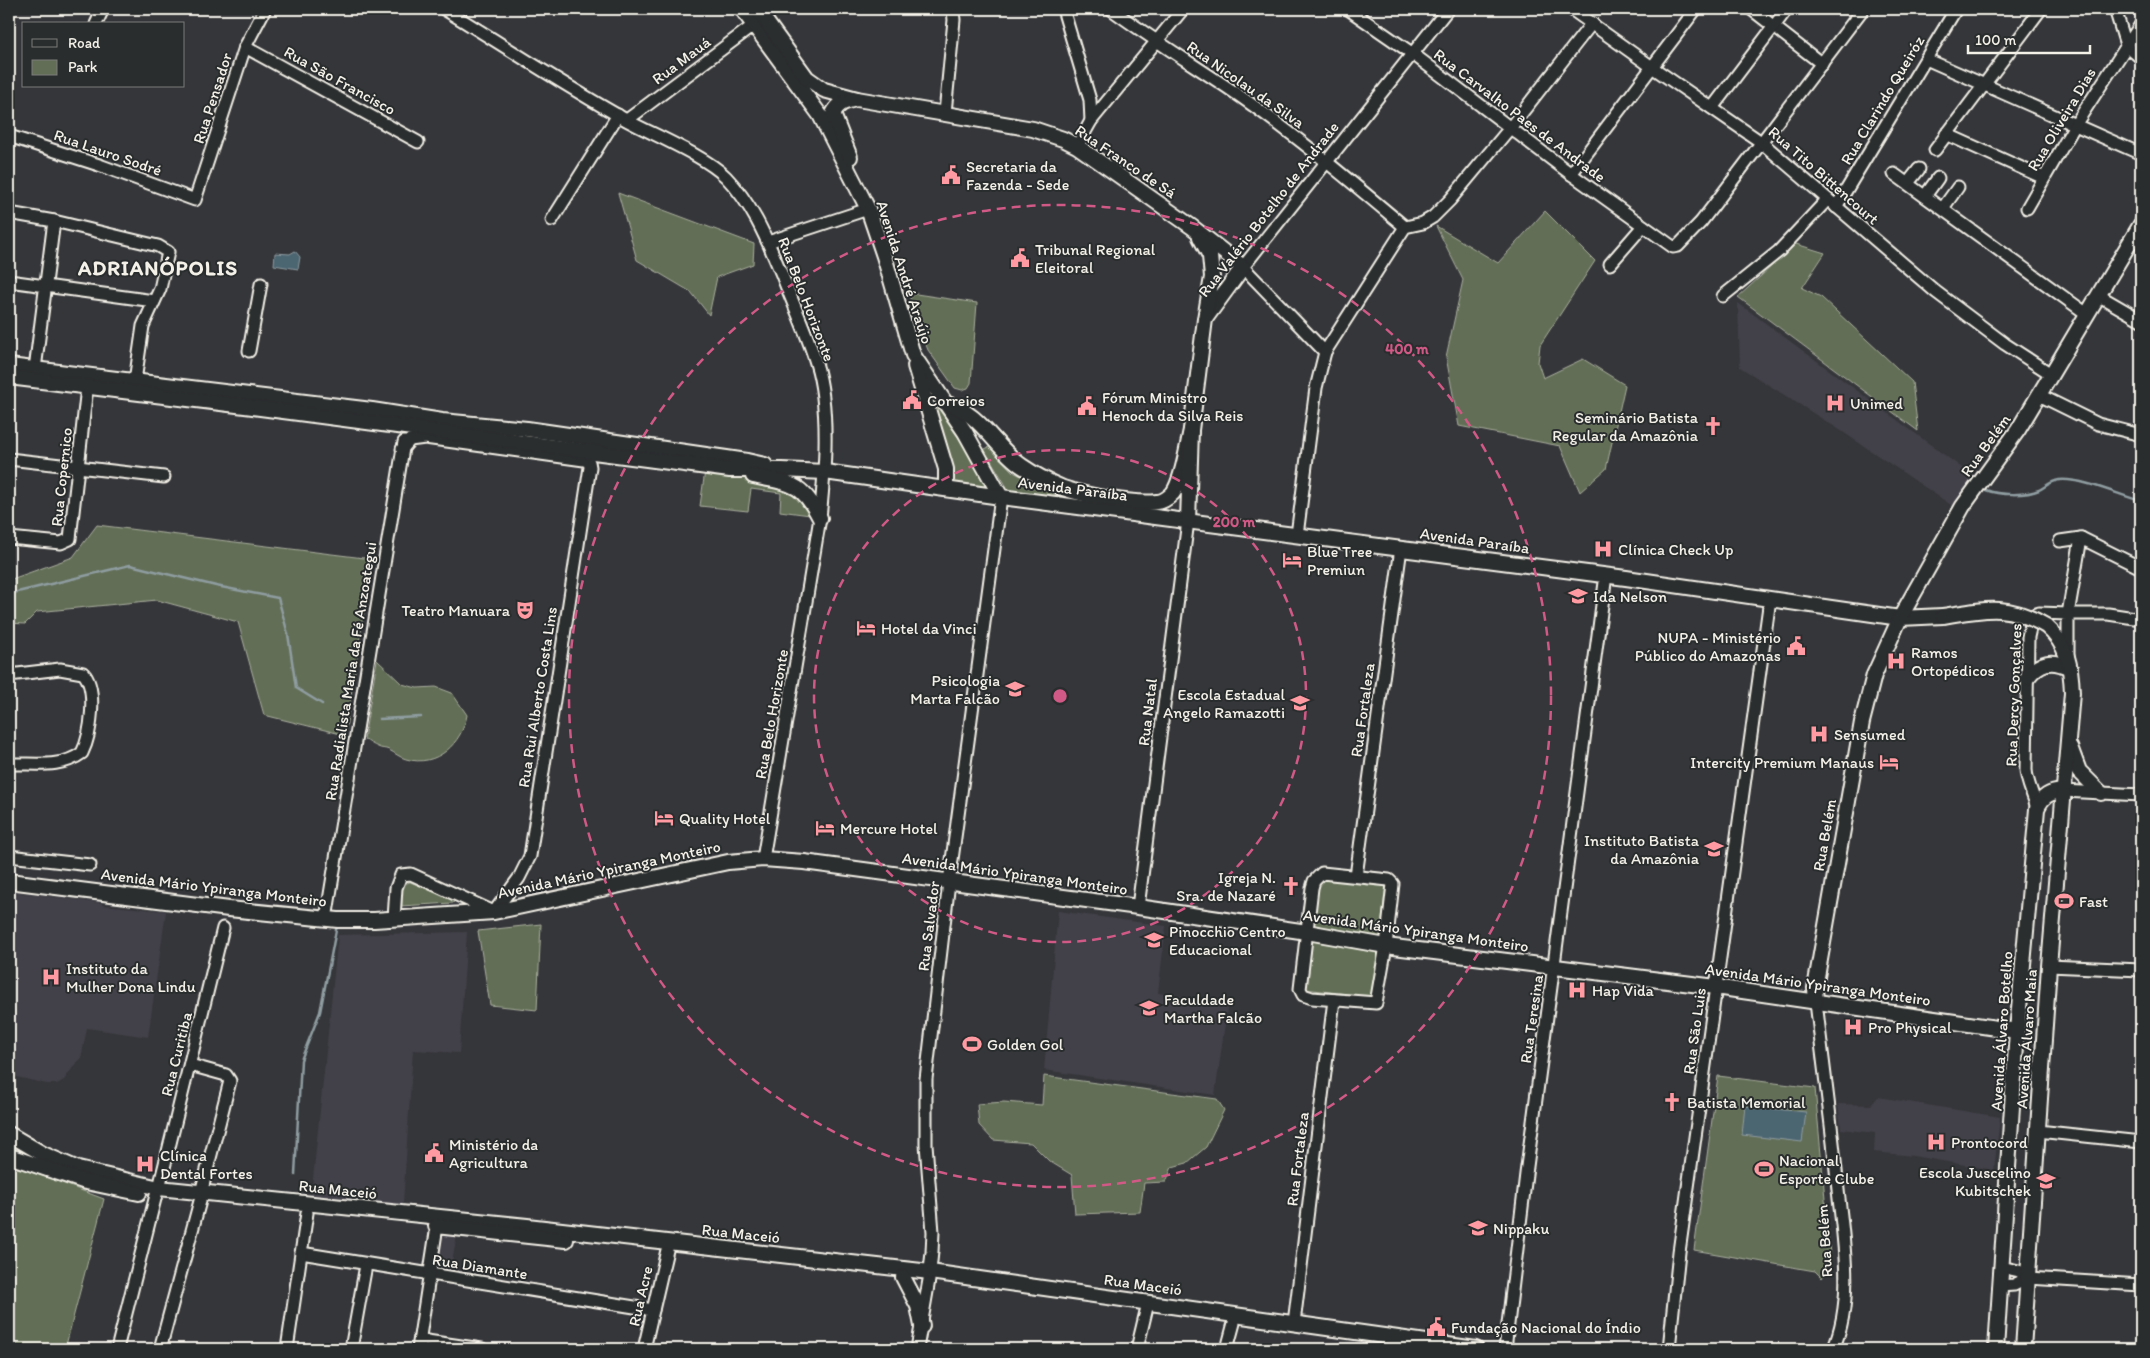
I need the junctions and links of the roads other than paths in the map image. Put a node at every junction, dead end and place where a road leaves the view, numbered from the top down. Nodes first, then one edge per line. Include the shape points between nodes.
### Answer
1 (103, 9) edge
2 (265, 9) edge
3 (444, 9) edge
4 (742, 9) edge
5 (757, 9) edge
6 (953, 9) edge
7 (1063, 9) edge
8 (1111, 9) edge
9 (1183, 9) edge
10 (1348, 9) edge
11 (1448, 9) edge
12 (1571, 9) edge
13 (1696, 9) edge
14 (1751, 9) edge
15 (1788, 9) edge
16 (1863, 9) edge
17 (1956, 9) edge
18 (2041, 9) edge
19 (2115, 9) edge
20 (97, 22) edge
21 (1592, 24) junction
22 (2141, 24) edge
23 (754, 25) junction
24 (1774, 27) junction
25 (1157, 42) junction
26 (2126, 45) junction
27 (246, 47) junction
28 (1413, 54) junction
29 (2141, 58) edge
30 (1926, 60) junction
31 (1822, 64) junction
32 (1652, 67) junction
33 (1983, 84) junction
34 (857, 98) junction
35 (1712, 108) junction
36 (945, 113) junction
37 (623, 118) junction
38 (1091, 121) junction
39 (2075, 126) junction
40 (1510, 128) junction
41 (1946, 134) junction
42 (9, 136) edge
43 (418, 142) dead end
44 (1761, 142) junction
45 (1077, 146) junction
46 (1935, 150) dead end
47 (2141, 154) edge
48 (1327, 161) junction
49 (1919, 169) dead end
50 (1571, 174) junction
51 (1894, 174) dead end
52 (1938, 178) dead end
53 (2044, 178) junction
54 (1908, 183) junction
55 (1958, 187) dead end
56 (1925, 196) junction
57 (195, 200) joint
58 (865, 203) junction
59 (1832, 203) junction
60 (1943, 208) junction
61 (2026, 208) dead end
62 (9, 213) edge
63 (552, 220) dead end
64 (54, 221) junction
65 (2141, 224) edge
66 (1192, 226) junction
67 (1643, 226) junction
68 (1406, 227) junction
69 (768, 242) junction
70 (1610, 264) dead end
71 (1243, 267) junction
72 (9, 281) edge
73 (261, 284) dead end
74 (45, 286) junction
75 (2098, 295) junction
76 (1723, 296) dead end
77 (154, 301) junction
78 (2087, 314) junction
79 (1205, 318) junction
80 (2141, 320) edge
81 (249, 351) dead end
82 (1325, 352) junction
83 (912, 355) junction
84 (9, 366) edge
85 (35, 370) junction
86 (2051, 374) junction
87 (9, 377) edge
88 (135, 381) junction
89 (87, 386) junction
90 (2039, 395) junction
91 (947, 404) junction
92 (407, 428) junction
93 (1191, 430) junction
94 (2141, 434) edge
95 (451, 438) junction
96 (486, 438) junction
97 (402, 449) junction
98 (497, 449) junction
99 (9, 459) edge
100 (80, 468) junction
101 (730, 470) junction
102 (782, 470) junction
103 (825, 472) junction
104 (164, 477) dead end
105 (946, 489) junction
106 (1002, 497) junction
107 (820, 518) junction
108 (1188, 521) junction
109 (1297, 536) junction
110 (9, 538) edge
111 (2081, 538) junction
112 (2060, 542) dead end
113 (1401, 548) junction
114 (2141, 568) edge
115 (1606, 575) junction
116 (1770, 599) junction
117 (2068, 614) junction
118 (1900, 618) junction
119 (2141, 619) edge
120 (2069, 663) junction
121 (9, 675) edge
122 (2027, 678) junction
123 (2069, 741) junction
124 (9, 764) edge
125 (2064, 791) junction
126 (2101, 793) junction
127 (2141, 795) edge
128 (2038, 809) junction
129 (9, 856) edge
130 (763, 859) junction
131 (90, 865) dead end
132 (1356, 876) junction
133 (9, 881) edge
134 (949, 882) junction
135 (1138, 908) junction
136 (494, 912) junction
137 (326, 918) junction
138 (394, 919) junction
139 (223, 928) dead end
140 (1307, 932) junction
141 (1386, 946) junction
142 (2049, 966) junction
143 (1555, 967) junction
144 (2141, 970) edge
145 (1716, 987) junction
146 (1334, 1000) junction
147 (1816, 1002) junction
148 (2017, 1031) junction
149 (190, 1065) junction
150 (2038, 1131) junction
151 (9, 1134) edge
152 (2141, 1142) edge
153 (9, 1156) edge
154 (86, 1176) junction
155 (158, 1192) junction
156 (200, 1197) junction
157 (307, 1213) junction
158 (438, 1226) junction
159 (667, 1250) junction
160 (301, 1253) junction
161 (366, 1265) junction
162 (2001, 1268) junction
163 (429, 1275) junction
164 (930, 1276) junction
165 (903, 1278) junction
166 (2028, 1278) junction
167 (2141, 1285) edge
168 (2000, 1286) junction
169 (1148, 1307) junction
170 (653, 1310) junction
171 (1294, 1322) junction
172 (1234, 1324) junction
173 (922, 1326) junction
174 (419, 1344) edge
175 (117, 1349) edge
176 (160, 1349) edge
177 (287, 1349) edge
178 (351, 1349) edge
179 (482, 1349) edge
180 (644, 1349) edge
181 (917, 1349) edge
182 (1137, 1349) edge
183 (1227, 1349) edge
184 (1415, 1349) edge
185 (1476, 1349) edge
186 (1506, 1349) edge
187 (1668, 1349) edge
188 (1832, 1349) edge
189 (1996, 1349) edge
190 (2023, 1349) edge

1 - 20 street
2 - 27 street, Rua Pensador
3 - 37 street, Rua Belo Horizonte
4 - 23 main road, Avenida André Araújo
5 - 34 main road, Rua Franco de Sá via 807,78 824,90
6 - 36 street
7 - 38 street via 1090,100
8 - 25 street, Rua Nicolau da Silva
9 - 25 street
10 - 28 street, Rua Carvalho Paes de Andrade
11 - 28 street, Rua Valério Botelho de Andrade
12 - 21 street, Rua Tito Bittencourt
13 - 32 street
14 - 24 street
15 - 24 street
16 - 31 street
17 - 30 street, Rua Clarindo Queiróz
18 - 33 street
19 - 26 street
21 - 32 street, Rua Tito Bittencourt
21 - 40 street
22 - 26 street, Rua Oliveira Dias
23 - 37 street, Rua Mauá
23 - 58 main road, Avenida André Araújo via 820,115
24 - 31 street
24 - 35 street
25 - 38 street
25 - 48 street, Rua Nicolau da Silva via 1229,88
26 - 29 street
26 - 39 street, Rua Oliveira Dias
27 - 43 street, Rua São Francisco
27 - 57 street, Rua Pensador
28 - 40 street, Rua Carvalho Paes de Andrade
28 - 48 street, Rua Valério Botelho de Andrade
30 - 33 street
30 - 59 street, Rua Clarindo Queiróz
31 - 44 street
32 - 35 street, Rua Tito Bittencourt
32 - 50 street
33 - 39 street
33 - 41 street
34 - 36 main road, Rua Franco de Sá
34 - 58 main road via 844,102 833,114
35 - 44 street, Rua Tito Bittencourt
36 - 45 main road, Rua Franco de Sá via 1033,129
37 - 63 street, Rua Mauá
37 - 69 street, Rua Belo Horizonte via 695,156 725,176 748,202
38 - 45 street
39 - 47 street
39 - 53 street, Rua Oliveira Dias
40 - 50 street, Rua Carvalho Paes de Andrade
40 - 68 street via 1450,200 1423,223
41 - 46 street
41 - 53 street
42 - 57 street, Rua Lauro Sodré
44 - 59 street, Rua Tito Bittencourt
44 - 67 street, Rua Carvalho Paes de Andrade via 1701,222 1678,246 1673,247
45 - 66 main road, Rua Franco de Sá
48 - 68 street, Rua Nicolau da Silva
48 - 71 street, Rua Valério Botelho de Andrade
49 - 54 street
50 - 67 street, Rua Carvalho Paes de Andrade
51 - 54 street
52 - 56 street
53 - 61 street, Rua Oliveira Dias
54 - 56 street
55 - 60 street
56 - 60 street
58 - 69 street
58 - 83 main road, Avenida André Araújo
59 - 76 street, Rua Clarindo Queiróz
59 - 86 street, Rua Tito Bittencourt via 1936,292
60 - 78 street
62 - 64 street
64 - 74 street
64 - 77 street via 158,246 168,252
65 - 75 main road, Rua Belém
66 - 71 main road, Rua Franco de Sá
66 - 79 main road via 1206,246 1212,266
67 - 70 street
68 - 82 street
69 - 103 street, Rua Belo Horizonte via 817,364
71 - 79 main road, Rua Valério Botelho de Andrade
71 - 82 street, Rua Franco de Sá
72 - 74 street
73 - 81 street
74 - 77 street
74 - 85 street
75 - 78 main road, Rua Belém
75 - 80 street
77 - 88 street via 143,326
78 - 86 main road, Rua Belém
79 - 93 main road, Rua Valério Botelho de Andrade
82 - 109 street via 1316,388
83 - 91 main road, Avenida André Araújo
83 - 105 main road via 946,469
84 - 85 main road
85 - 88 main road
86 - 90 main road, Rua Belém
87 - 89 main road
88 - 102 main road via 527,429 747,461
89 - 92 main road
89 - 100 street, Rua Copernico
90 - 94 street via 2098,424
90 - 118 main road, Rua Belém via 1968,499
91 - 93 main road via 966,412 1009,456 1046,480 1076,492 1135,501 1159,502 1172,493
91 - 106 main road, Avenida André Araújo
92 - 95 main road
92 - 97 street, Rua Radialista Maria da Fé Anzoategui
93 - 108 main road, Rua Valério Botelho de Andrade
95 - 96 main road
95 - 97 street via 416,438
95 - 98 street
96 - 98 main road
96 - 101 main road
97 - 137 street, Rua Radialista Maria da Fé Anzoategui
98 - 136 street, Rua Rui Alberto Costa Lins via 586,460 590,464 530,856 519,878
99 - 100 street
100 - 104 street
100 - 110 street, Rua Copernico via 70,539 61,543
101 - 102 main road
101 - 107 main road via 797,487 810,498
102 - 103 main road, Avenida Paraíba
103 - 105 main road, Avenida Paraíba
103 - 107 street, Rua Belo Horizonte
105 - 106 main road, Avenida Paraíba
106 - 108 main road, Avenida Paraíba
106 - 134 street, Rua Salvador
107 - 130 street, Rua Belo Horizonte
108 - 109 main road, Avenida Paraíba
108 - 135 street, Rua Natal
109 - 113 main road, Avenida Paraíba
111 - 112 street
111 - 114 street
111 - 117 street
113 - 115 main road, Avenida Paraíba
113 - 132 street, Rua Fortaleza
115 - 116 main road, Avenida Paraíba
115 - 143 street, Rua Teresina
116 - 118 main road, Avenida Paraíba
116 - 145 street, Rua São Luis
117 - 119 street via 2108,614
117 - 120 street
117 - 122 street, Rua Dercy Gonçalves via 2033,615 2028,637
118 - 120 main road, Avenida Paraíba, bridge via 2005,609 2046,626 2056,635
118 - 147 main road, Rua Belém via 1874,675 1862,722 1815,988
120 - 122 main road via 2041,664
120 - 123 main road via 2072,693
121 - 124 street via 60,670 83,674 90,683 92,700 87,740 82,753 58,764
122 - 128 street, Rua Dercy Gonçalves via 2027,782
123 - 125 main road
123 - 126 main road via 2079,771
125 - 126 street
125 - 128 main road via 2048,794
125 - 142 main road, Avenida Álvaro Maia
126 - 127 street
128 - 148 main road, Avenida Álvaro Botelho
129 - 131 street
130 - 134 main road, Avenida Mário Ypiranga Monteiro
130 - 136 main road, Avenida Mário Ypiranga Monteiro via 728,862
132 - 140 street via 1322,873 1317,876 1312,888
132 - 141 street via 1389,880 1393,884
133 - 137 main road, Avenida Mário Ypiranga Monteiro
134 - 135 main road, Avenida Mário Ypiranga Monteiro
134 - 164 street, Rua Salvador via 926,1079 926,1144 932,1232
135 - 140 main road, Avenida Mário Ypiranga Monteiro
136 - 138 main road, Avenida Mário Ypiranga Monteiro
136 - 138 street via 405,873 398,879
137 - 138 main road, Avenida Mário Ypiranga Monteiro
139 - 149 street, Rua Curitiba
140 - 141 main road, Avenida Mário Ypiranga Monteiro
140 - 146 street via 1300,989 1306,996
141 - 143 main road, Avenida Mário Ypiranga Monteiro
141 - 146 street via 1376,1002
142 - 144 street
142 - 150 main road, Avenida Álvaro Maia
143 - 145 main road, Avenida Mário Ypiranga Monteiro
143 - 186 street, Rua Teresina
145 - 147 main road, Avenida Mário Ypiranga Monteiro
145 - 187 street, Rua São Luis
146 - 171 street, Rua Fortaleza
147 - 148 main road, Avenida Mário Ypiranga Monteiro
147 - 188 street, Rua Belém via 1845,1272 1844,1303 1838,1338
148 - 162 main road, Avenida Álvaro Botelho
149 - 155 street, Rua Curitiba
149 - 156 street via 228,1076 230,1081
150 - 152 street
150 - 166 main road, Avenida Álvaro Maia
151 - 154 main road, Rua Maceió
153 - 154 main road, Rua Maceió
154 - 155 main road, Rua Maceió
155 - 156 main road, Rua Maceió
155 - 175 street, Rua Curitiba
156 - 157 main road, Rua Maceió
156 - 164 main road, Rua Maceió via 526,1226
156 - 176 street
157 - 158 main road, Rua Maceió
157 - 160 street
158 - 159 main road, Rua Maceió
158 - 163 street
159 - 165 main road, Rua Maceió
159 - 170 street, Rua Acre
160 - 161 street, Rua Diamante
160 - 177 street
161 - 163 street, Rua Diamante
161 - 178 street
162 - 166 street via 2019,1271
162 - 168 main road, Avenida Álvaro Botelho
163 - 170 street, Rua Diamante
163 - 174 street
164 - 165 main road, Rua Maceió
164 - 169 main road, Rua Maceió
164 - 173 street, Rua Salvador
165 - 173 main road via 918,1306
166 - 167 street
166 - 168 street via 2014,1285
166 - 190 main road, Avenida Álvaro Maia
168 - 189 main road, Avenida Álvaro Botelho
169 - 171 main road, Rua Maceió
169 - 172 main road, Rua Maceió
169 - 182 street
170 - 180 street, Rua Acre
171 - 185 main road, Rua Maceió
172 - 183 street
172 - 184 main road, Rua Maceió
173 - 181 street, Rua Salvador
174 - 179 street

